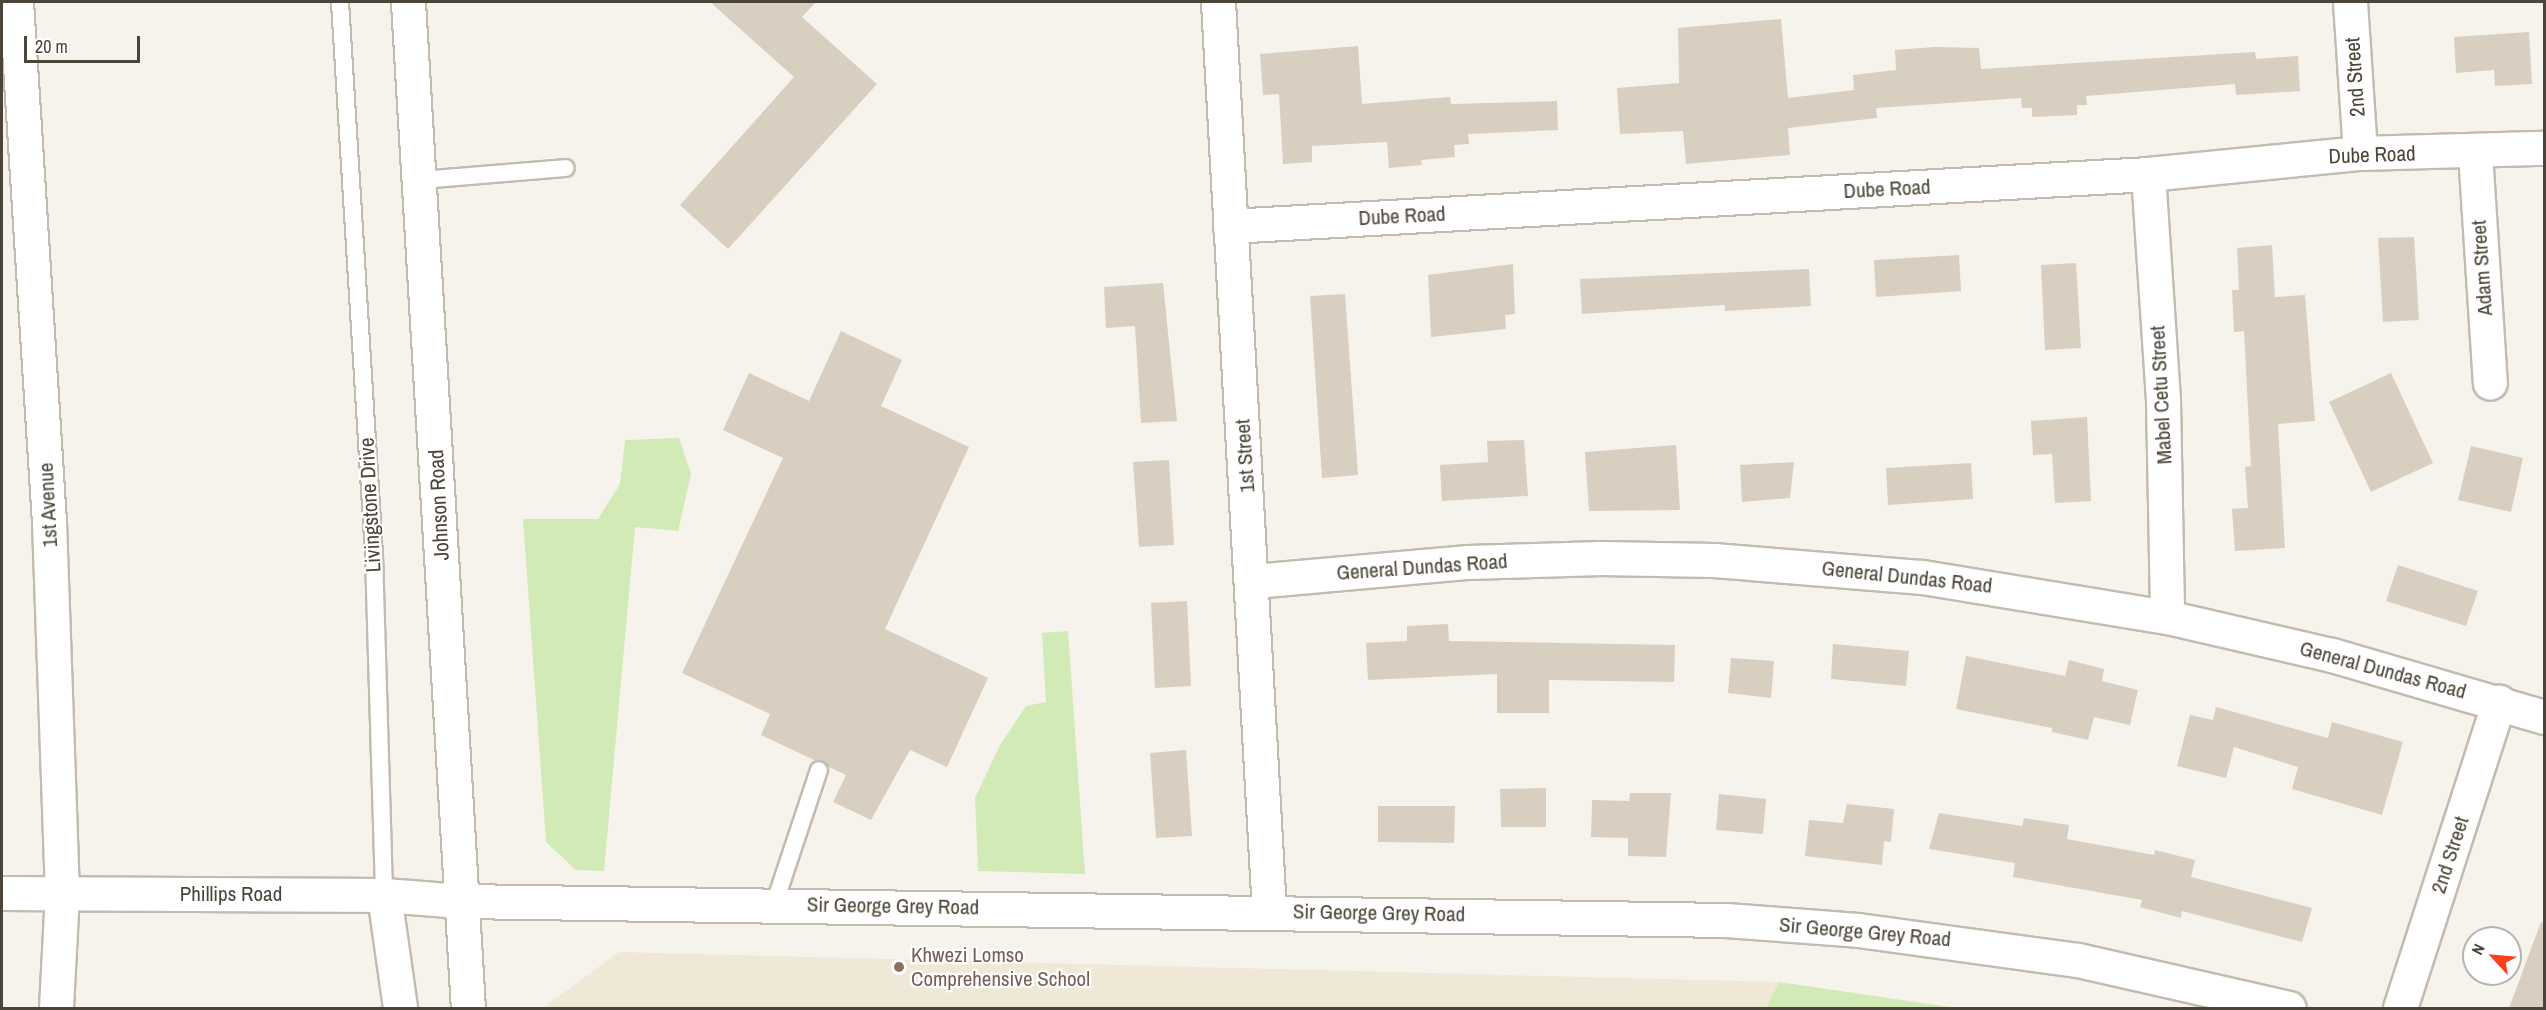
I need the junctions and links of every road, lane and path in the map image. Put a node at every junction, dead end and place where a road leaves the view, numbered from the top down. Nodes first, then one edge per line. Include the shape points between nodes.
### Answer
1 (16, 2) edge
2 (340, 2) edge
3 (408, 2) edge
4 (1218, 2) edge
5 (2350, 2) edge
6 (2544, 148) edge
7 (2360, 153) junction
8 (2475, 153) junction
9 (566, 168) dead end
10 (2148, 174) junction
11 (420, 180) junction
12 (1230, 226) junction
13 (2490, 382) dead end
14 (1254, 581) junction
15 (2167, 617) junction
16 (2499, 702) junction
17 (2544, 717) edge
18 (819, 770) dead end
19 (2, 893) edge
20 (62, 893) junction
21 (384, 895) junction
22 (461, 901) junction
23 (774, 905) junction
24 (1269, 911) junction
25 (56, 1008) edge
26 (400, 1008) edge
27 (468, 1008) edge
28 (2289, 1008) edge
29 (2400, 1008) edge

1 - 20 street, 1st Avenue via 48,511
2 - 21 lane, Livingstone Drive via 374,567
3 - 11 street, Johnson Road
4 - 12 street, 1st Street
5 - 7 street, 2nd Street
6 - 8 street, Dube Road
7 - 8 street, Dube Road
7 - 10 street, Dube Road
8 - 13 street, Adam Street
9 - 11 lane
10 - 12 street, Dube Road
10 - 15 street, Mabel Cetu Street via 2163,401
11 - 22 street, Johnson Road
12 - 14 street, 1st Street
14 - 15 street, General Dundas Road via 1468,562 1714,561 1922,577
14 - 24 street, 1st Street
15 - 16 street, General Dundas Road via 2332,655
16 - 17 street, General Dundas Road
16 - 29 street, 2nd Street
18 - 23 lane
19 - 20 street, Phillips Road
20 - 21 street, Phillips Road
20 - 25 street, 1st Avenue
21 - 22 street, Phillips Road
21 - 26 street, Livingstone Drive
22 - 23 street, Sir George Grey Road
22 - 27 street, Johnson Road
23 - 24 street, Sir George Grey Road
24 - 28 street, Sir George Grey Road via 1726,920 1858,930 2078,960

